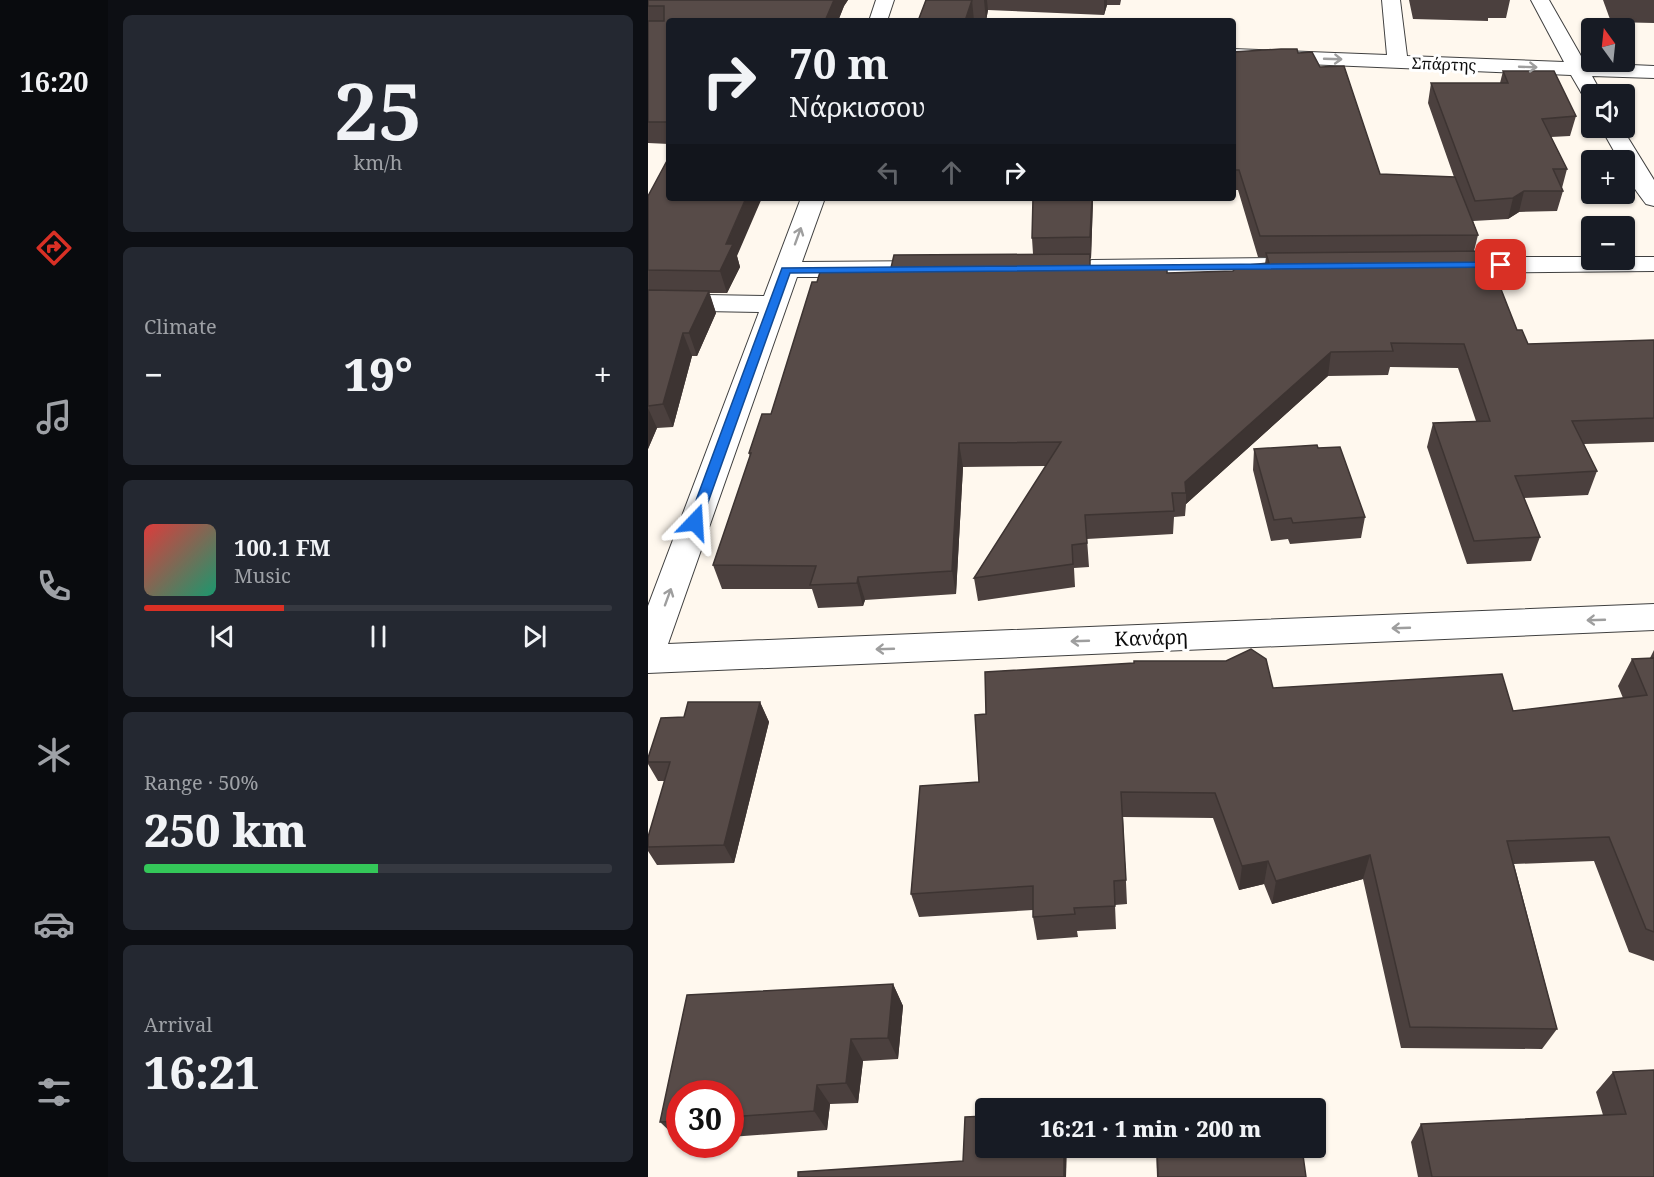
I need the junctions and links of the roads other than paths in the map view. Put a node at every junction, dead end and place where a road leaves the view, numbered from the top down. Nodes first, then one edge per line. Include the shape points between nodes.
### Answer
1 (885, 0) edge
2 (1392, 0) edge
3 (1540, 0) edge
4 (879, 18) edge
5 (1236, 55) edge
6 (1398, 62) junction
7 (1576, 69) junction
8 (1654, 72) edge
9 (1585, 84) edge
10 (1617, 138) edge
11 (1654, 199) edge
12 (812, 201) edge
13 (1654, 264) edge
14 (1302, 266) edge
15 (1420, 266) edge
16 (1067, 268) edge
17 (962, 269) edge
18 (786, 270) junction
19 (648, 302) edge
20 (773, 304) junction
21 (1654, 617) edge
22 (648, 652) edge
23 (648, 659) edge

1 - 4 street
2 - 6 street
3 - 7 street
5 -> 6 street, Σπάρτης
6 -> 7 street, Σπάρτης
7 - 8 street, Σπάρτης
7 - 9 street
10 - 11 street
18 -> 12 street
13 - 15 street
14 - 16 street
17 - 18 street
18 - 20 street
19 - 20 street
22 -> 20 street
21 -> 23 street, Κανάρη

